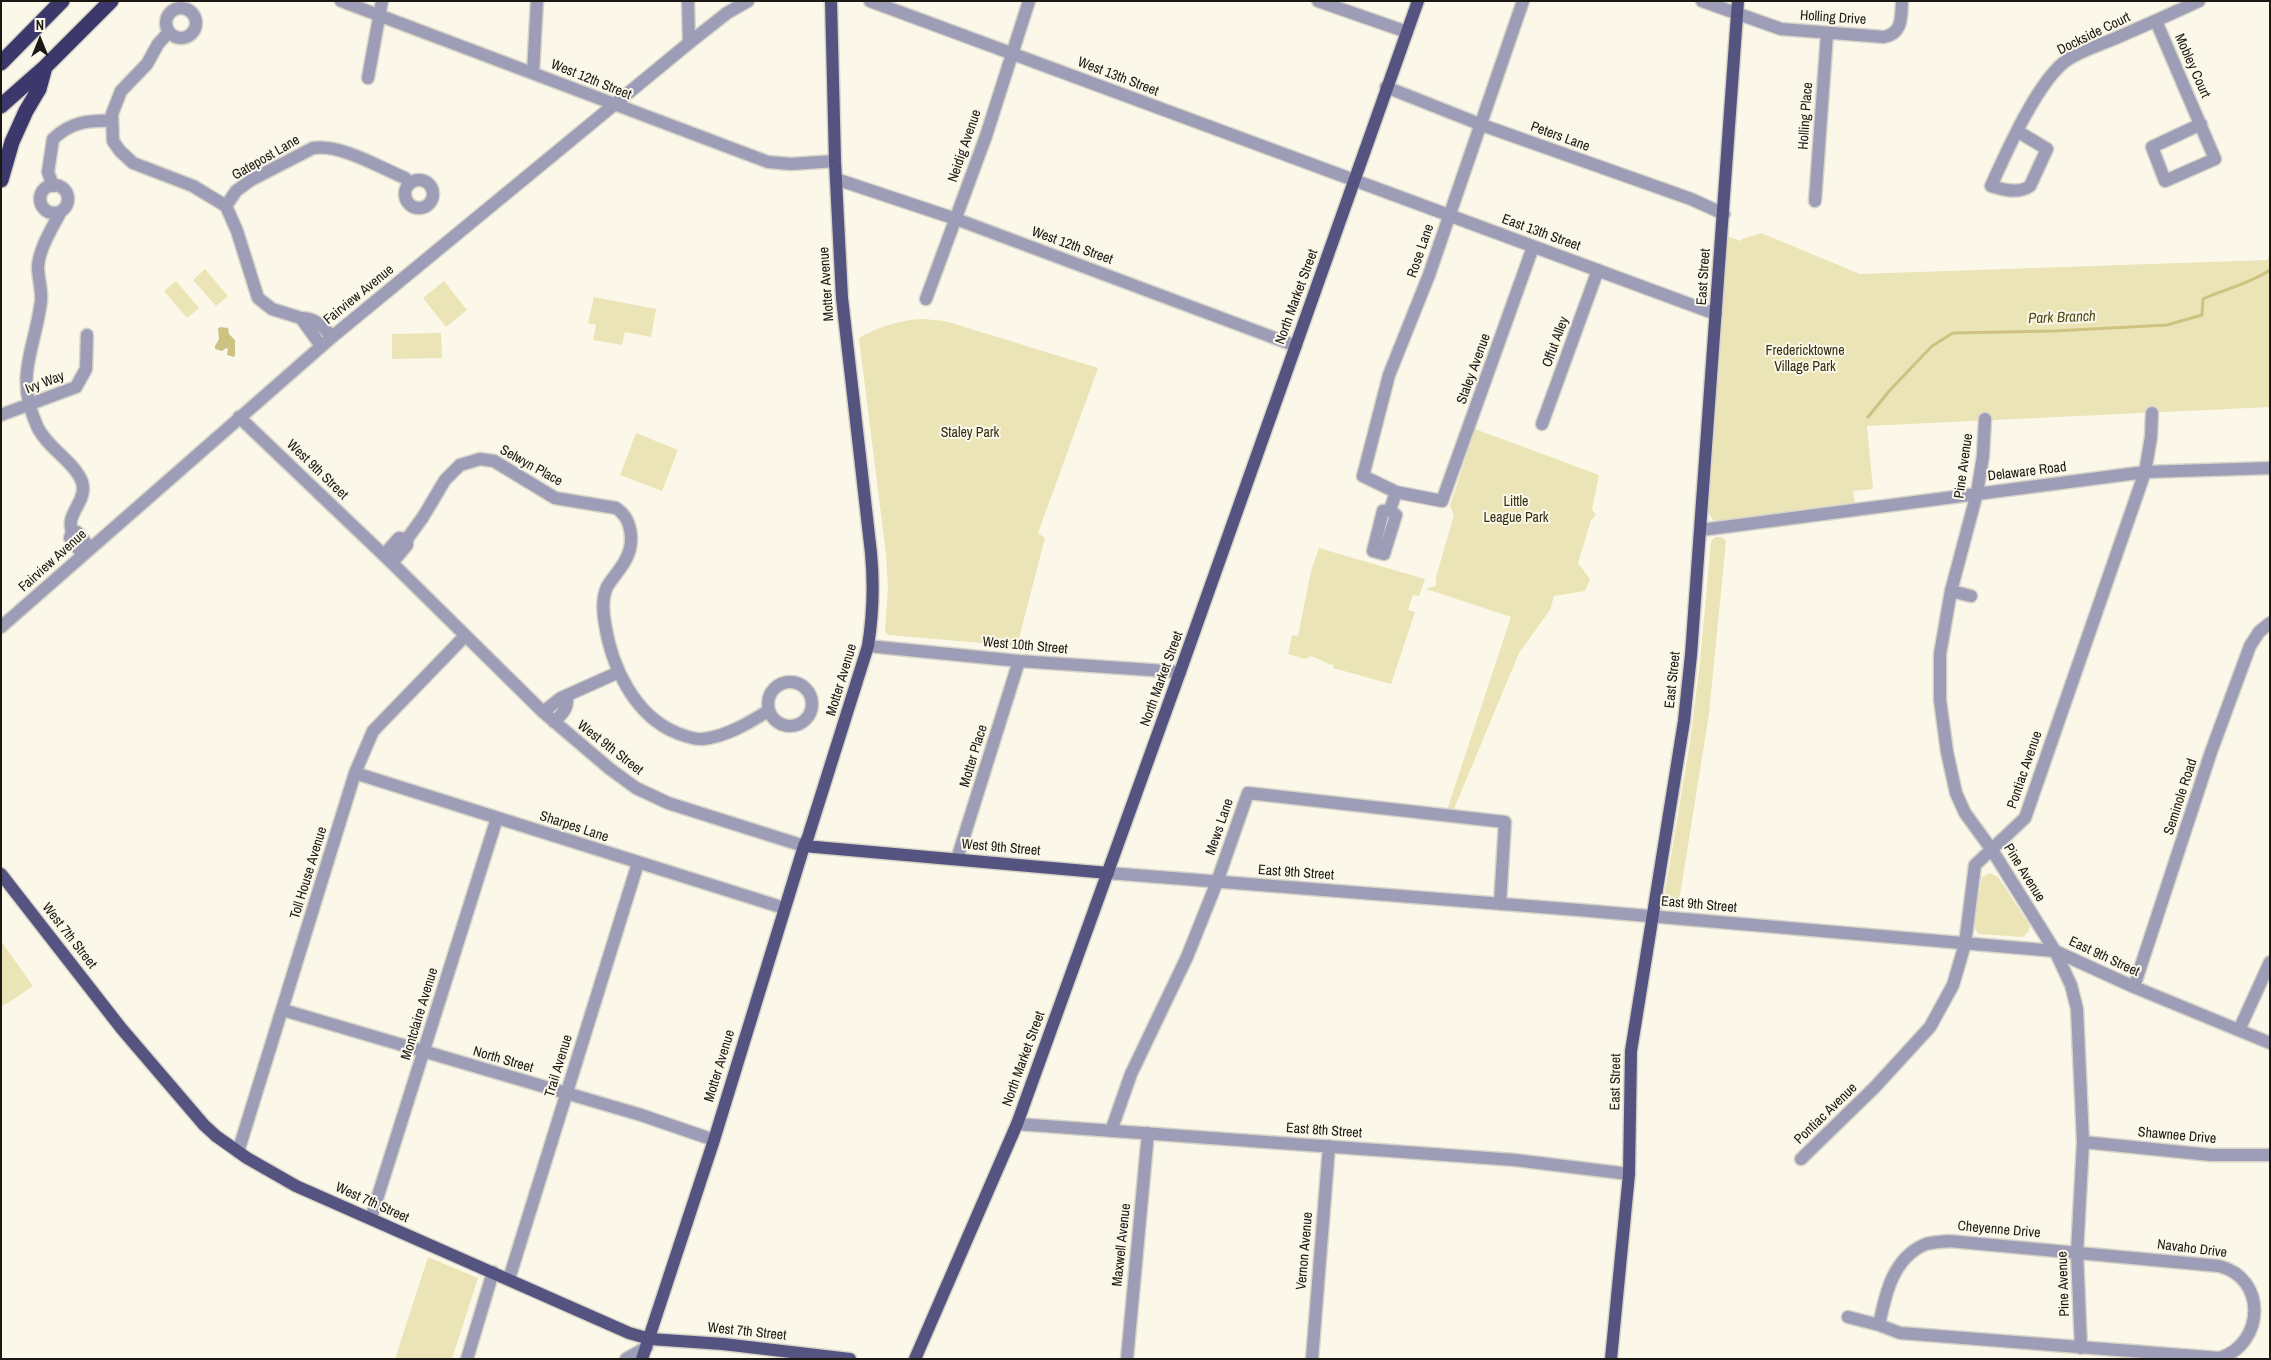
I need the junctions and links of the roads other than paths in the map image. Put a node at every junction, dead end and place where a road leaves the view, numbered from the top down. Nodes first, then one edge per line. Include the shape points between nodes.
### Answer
1 (110, 1) edge
2 (341, 1) edge
3 (382, 1) edge
4 (537, 1) edge
5 (688, 1) edge
6 (748, 1) edge
7 (831, 1) edge
8 (870, 1) edge
9 (1029, 1) edge
10 (1318, 1) edge
11 (1418, 1) edge
12 (1523, 1) edge
13 (1702, 1) edge
14 (1902, 1) edge
15 (2199, 1) edge
16 (62, 2) edge
17 (1738, 8) edge
18 (379, 17) junction
19 (2156, 21) junction
20 (169, 32) dead end
21 (1407, 32) junction
22 (1827, 34) junction
23 (689, 43) junction
24 (1, 50) edge
25 (1011, 52) junction
26 (1, 63) edge
27 (45, 67) junction
28 (534, 73) junction
29 (368, 78) dead end
30 (1386, 87) junction
31 (1, 106) edge
32 (615, 106) junction
33 (112, 121) junction
34 (2201, 124) junction
35 (1482, 125) junction
36 (2017, 131) junction
37 (835, 161) junction
38 (1, 180) edge
39 (836, 180) junction
40 (1355, 181) junction
41 (409, 183) dead end
42 (53, 186) junction
43 (1815, 201) dead end
44 (226, 206) junction
45 (62, 211) junction
46 (1724, 214) junction
47 (1449, 216) junction
48 (956, 219) junction
49 (1533, 247) junction
50 (1598, 270) junction
51 (926, 299) dead end
52 (1716, 314) junction
53 (301, 318) junction
54 (87, 335) dead end
55 (332, 337) junction
56 (321, 346) junction
57 (1296, 346) junction
58 (29, 405) junction
59 (1, 414) edge
60 (2152, 414) dead end
61 (239, 417) junction
62 (1985, 419) dead end
63 (1542, 424) dead end
64 (2270, 468) edge
65 (2145, 472) junction
66 (1396, 492) junction
67 (1976, 493) junction
68 (1390, 510) dead end
69 (1701, 530) junction
70 (86, 552) junction
71 (388, 559) junction
72 (1951, 591) junction
73 (1970, 596) dead end
74 (2270, 623) edge
75 (1, 627) edge
76 (465, 636) junction
77 (868, 646) junction
78 (1019, 661) junction
79 (619, 672) junction
80 (1180, 672) junction
81 (567, 697) junction
82 (543, 712) junction
83 (768, 712) dead end
84 (554, 722) junction
85 (356, 773) junction
86 (497, 818) junction
87 (804, 846) junction
88 (1992, 850) junction
89 (957, 860) junction
90 (638, 863) junction
91 (1108, 873) junction
92 (1, 874) edge
93 (1217, 882) junction
94 (1500, 904) junction
95 (784, 908) junction
96 (1652, 916) junction
97 (1965, 944) junction
98 (2055, 951) junction
99 (2270, 962) edge
100 (2134, 987) junction
101 (283, 1010) junction
102 (2239, 1030) junction
103 (2270, 1043) edge
104 (424, 1052) junction
105 (566, 1094) junction
106 (1017, 1124) junction
107 (1111, 1131) junction
108 (1148, 1133) junction
109 (714, 1140) junction
110 (2083, 1142) junction
111 (1329, 1146) junction
112 (238, 1152) junction
113 (2270, 1156) edge
114 (1801, 1159) dead end
115 (1629, 1174) junction
116 (371, 1218) junction
117 (2077, 1253) junction
118 (493, 1272) junction
119 (509, 1279) junction
120 (1848, 1317) dead end
121 (1879, 1325) junction
122 (646, 1348) edge
123 (2081, 1348) junction
124 (467, 1359) edge
125 (626, 1359) edge
126 (850, 1359) edge
127 (915, 1359) edge
128 (1126, 1359) edge
129 (1312, 1359) edge
130 (1611, 1359) edge

1 - 27 highway
2 - 18 street, West 12th Street
3 - 18 street
4 - 28 street
5 - 23 street
6 - 23 street, Fairview Avenue
7 - 37 main road, Motter Avenue
8 - 25 street, West 13th Street
9 - 25 street, Neidig Avenue
10 - 21 street
11 - 21 main road, North Market Street
12 - 35 street, Rose Lane
13 - 17 street, Holling Drive
14 - 22 street, Holling Drive via 1901,24 1890,36
15 - 19 street, Dockside Court
16 - 24 highway
16 - 26 highway
17 - 22 street, Holling Drive via 1781,29
17 - 46 main road, East Street
18 - 28 street, West 12th Street
18 - 29 street
19 - 34 street, Mobley Court
19 - 36 street, Dockside Court via 2068,60 2047,82
20 - 33 street via 147,64 121,91
21 - 30 main road, North Market Street
22 - 43 street, Holling Place
23 - 32 street, Fairview Avenue
25 - 40 street, West 13th Street
25 - 48 street, Neidig Avenue via 986,136
27 - 31 highway
27 - 38 highway via 39,89 12,142
28 - 32 street, West 12th Street
30 - 35 street, Peters Lane
30 - 40 main road, North Market Street
32 - 37 street, West 12th Street via 768,162
32 - 55 street, Fairview Avenue
33 - 42 street via 75,123 53,139 48,172
33 - 44 street via 113,141 126,158 193,186
34 - 34 street, Mobley Court via 2215,159 2165,181 2152,147
35 - 46 street, Peters Lane via 1691,199
35 - 47 street, Rose Lane
36 - 36 street, Dockside Court via 1991,186 2006,191 2025,190 2030,186 2047,149
37 - 39 main road, Motter Avenue
39 - 48 street, West 12th Street
39 - 77 main road, Motter Avenue via 845,330 873,570
40 - 47 street, East 13th Street
40 - 57 main road, North Market Street
41 - 44 street, Gatepost Lane via 405,178 336,149 321,146 251,180 236,191
42 - 45 street via 61,188 67,195 67,204
42 - 45 street via 44,189 40,202 48,212
44 - 53 street via 237,231 255,294 265,306
45 - 58 street via 39,263 41,302 26,376
46 - 52 main road, East Street
47 - 49 street, East 13th Street
47 - 66 street, Rose Lane via 1389,375 1363,476
48 - 51 street, Neidig Avenue
48 - 57 street, West 12th Street
49 - 50 street, East 13th Street
49 - 66 street, Staley Avenue via 1442,501
50 - 52 street, East 13th Street
50 - 63 street, Offut Alley
52 - 69 main road, East Street
53 - 55 street via 318,322
53 - 56 street
54 - 58 street, Ivy Way via 86,369 76,387
55 - 56 street, Fairview Avenue
56 - 61 street, Fairview Avenue
57 - 80 main road, North Market Street
58 - 59 street, Ivy Way
58 - 70 street via 44,438 81,480 82,499 70,522
60 - 65 street, Pontiac Avenue
61 - 70 street, Fairview Avenue
61 - 71 street, West 9th Street
62 - 67 street, Pine Avenue
64 - 65 street, Delaware Road
65 - 67 street, Delaware Road
65 - 88 street, Pontiac Avenue via 2025,818
66 - 68 street
67 - 69 street, Delaware Road
67 - 72 street, Pine Avenue
69 - 96 main road, East Street via 1684,721
70 - 75 street, Fairview Avenue
71 - 76 street, West 9th Street
71 - 79 street, Selwyn Place via 407,545 407,539 445,480 460,465 480,459 494,460 555,498 616,508 626,517 632,535 627,557 607,588 603,605 606,631
72 - 73 street
72 - 88 street, Pine Avenue via 1940,654 1940,700 1947,752 1956,793 1965,813
74 - 100 street, Seminole Road via 2250,646 2211,752
76 - 82 street, West 9th Street
76 - 85 street, Toll House Avenue via 373,731
77 - 78 street, West 10th Street
77 - 87 main road, Motter Avenue
78 - 80 street, West 10th Street
78 - 89 street, Motter Place
79 - 81 street
79 - 83 street, Selwyn Place via 644,713 661,726 688,737 701,739 721,735
80 - 91 main road, North Market Street
81 - 82 street
81 - 84 street via 564,712
82 - 84 street, West 9th Street
84 - 87 street, West 9th Street via 636,788 668,802
85 - 86 street, Sharpes Lane
85 - 101 street, Toll House Avenue
86 - 90 street, Sharpes Lane
86 - 104 street, Montclaire Avenue
87 - 89 main road, West 9th Street
87 - 95 main road, Motter Avenue
88 - 97 street, Pontiac Avenue via 1976,865
88 - 98 street, Pine Avenue
89 - 91 main road, West 9th Street
90 - 95 street, Sharpes Lane
90 - 105 street, Trail Avenue
91 - 93 street, East 9th Street
91 - 106 main road, North Market Street
92 - 112 main road, West 7th Street via 121,1028 204,1125
93 - 94 street, East 9th Street
93 - 94 street, Mews Lane via 1248,792 1505,822
93 - 107 street, Mews Lane via 1187,957 1131,1074
94 - 96 street, East 9th Street
95 - 109 main road, Motter Avenue
96 - 97 street, East 9th Street
96 - 115 main road, East Street via 1631,1051
97 - 98 street, East 9th Street
97 - 114 street, Pontiac Avenue via 1953,985 1930,1027 1875,1087
98 - 100 street, East 9th Street
98 - 110 street, Pine Avenue via 2071,985 2077,1009
99 - 102 street
100 - 102 street, East 9th Street
101 - 104 street, North Street
101 - 112 street, Toll House Avenue
102 - 103 street, East 9th Street
104 - 105 street, North Street
104 - 116 street, Montclaire Avenue
105 - 109 street, North Street
105 - 119 street, Trail Avenue
106 - 107 street, East 8th Street
106 - 127 main road, North Market Street
107 - 108 street, East 8th Street
108 - 111 street, East 8th Street
108 - 128 street, Maxwell Avenue
109 - 122 main road, Motter Avenue
110 - 113 street, Shawnee Drive via 2211,1155
110 - 117 street, Pine Avenue
111 - 115 street, East 8th Street via 1515,1160
111 - 129 street, Vernon Avenue
112 - 116 main road, West 7th Street via 296,1186
115 - 130 main road, East Street
116 - 118 main road, West 7th Street
117 - 121 street, Cheyenne Drive via 1949,1241 1926,1244 1904,1259 1894,1274 1884,1298
117 - 123 street, Pine Avenue
117 - 123 street, Navaho Drive via 2231,1269 2248,1286 2254,1320 2249,1336 2220,1358
118 - 119 main road, West 7th Street
118 - 124 street
119 - 122 main road, West 7th Street via 629,1333
120 - 121 street
121 - 123 street via 1900,1333
122 - 125 street
122 - 126 main road, West 7th Street via 724,1344

